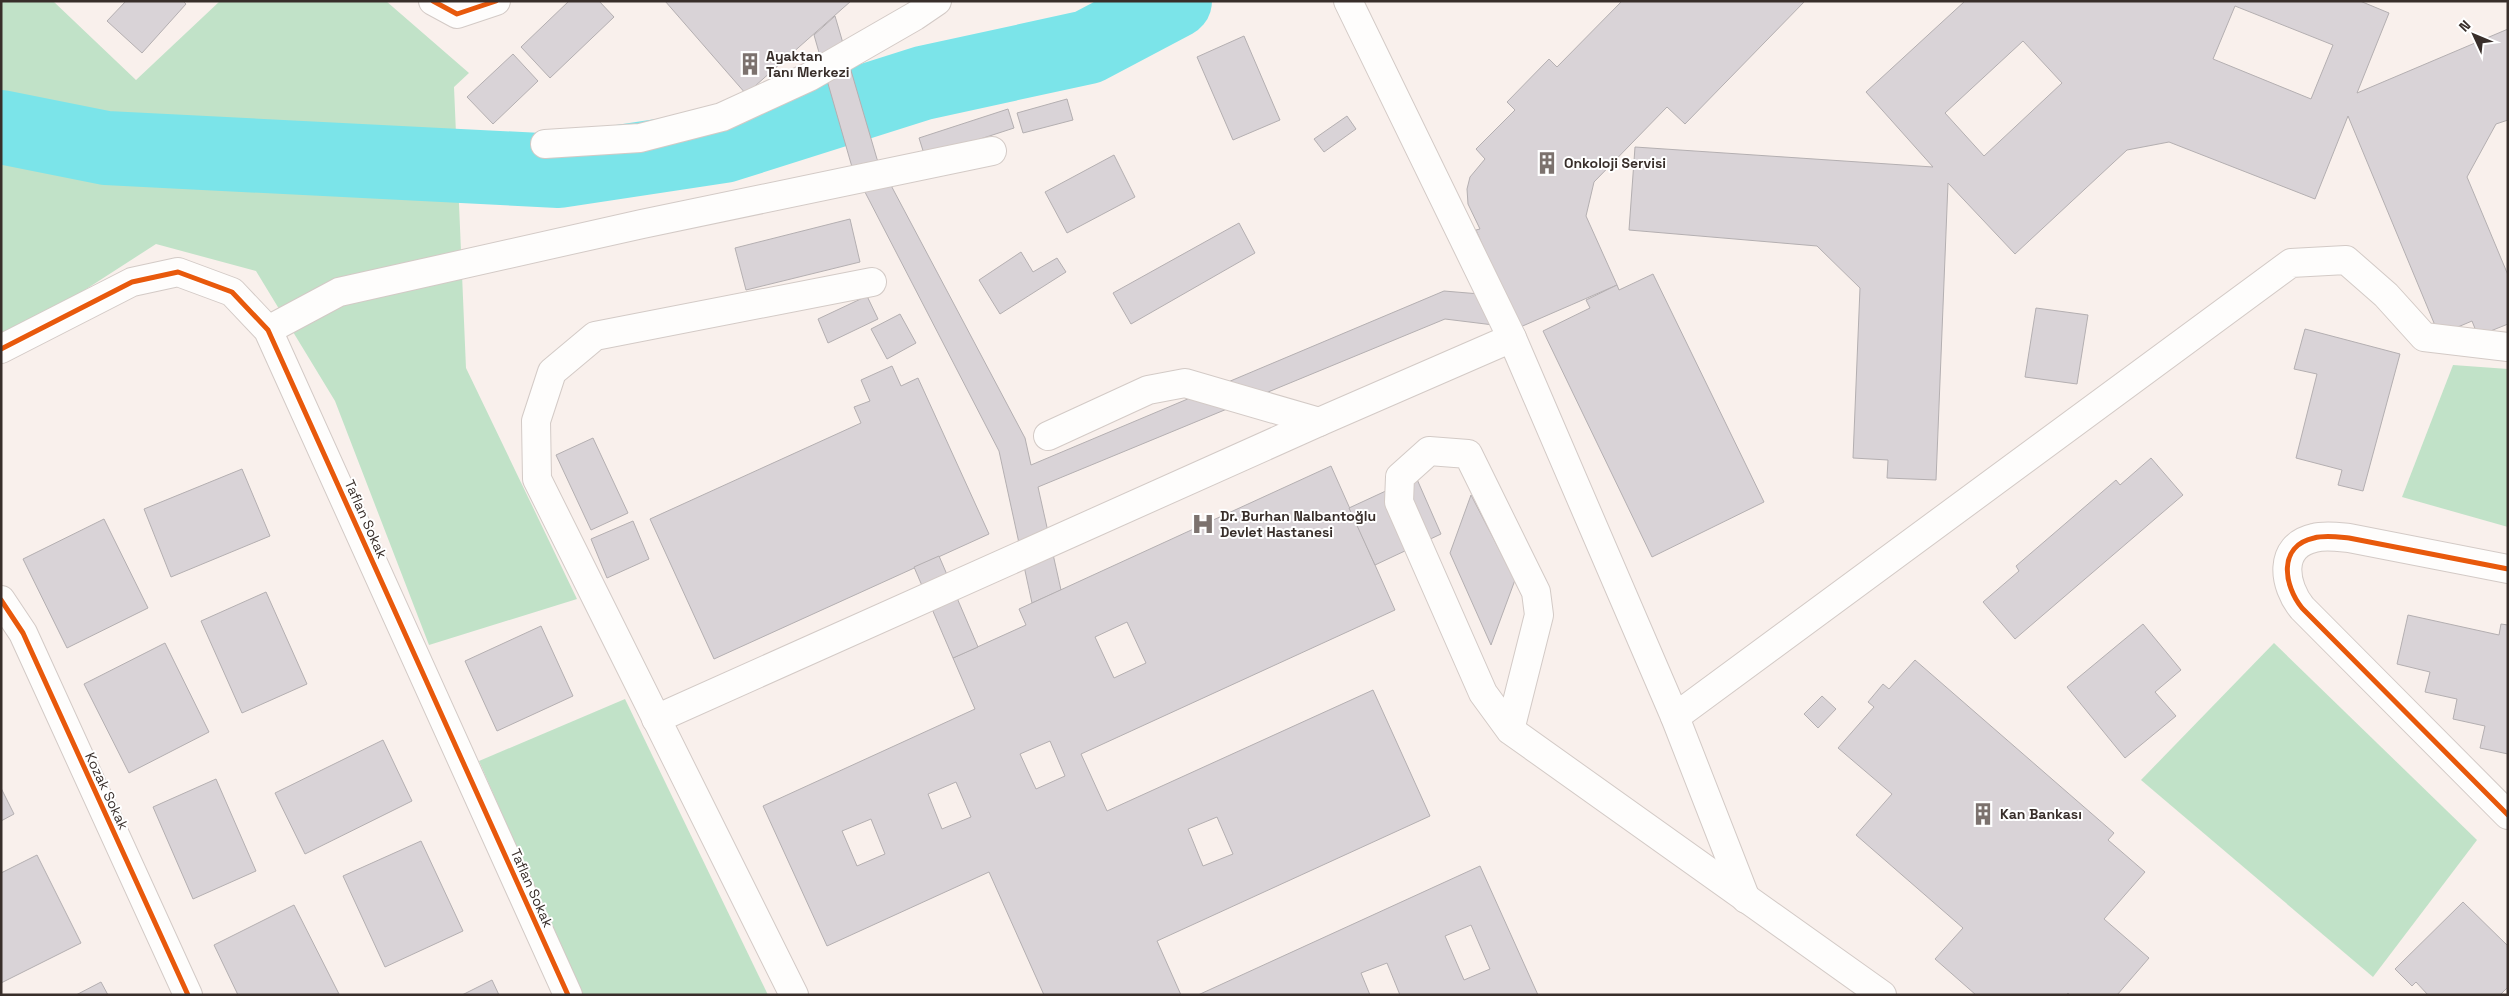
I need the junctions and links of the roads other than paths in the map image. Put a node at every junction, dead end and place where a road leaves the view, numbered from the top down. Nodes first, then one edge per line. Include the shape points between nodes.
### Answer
1 (433, 1) edge
2 (496, 1) edge
3 (936, 1) edge
4 (1348, 1) edge
5 (545, 144) dead end
6 (992, 151) dead end
7 (872, 282) dead end
8 (268, 330) junction
9 (1512, 338) junction
10 (2508, 347) edge
11 (1, 349) edge
12 (1319, 422) junction
13 (1048, 436) dead end
14 (2508, 569) edge
15 (1, 600) edge
16 (1675, 717) junction
17 (656, 718) junction
18 (1510, 730) junction
19 (2508, 815) edge
20 (1746, 899) junction
21 (188, 995) edge
22 (568, 995) edge
23 (794, 995) edge
24 (1882, 995) edge

1 - 2 street via 457,14
3 - 5 street via 809,77 722,117 640,138
4 - 9 street
6 - 8 street via 642,224 339,292
7 - 17 street via 595,336 552,372 536,421 537,479
8 - 11 street, Taflan Sokak via 232,292 178,272 132,282
8 - 22 street, Taflan Sokak
9 - 12 street
9 - 16 street
10 - 16 street via 2424,337 2386,295 2346,260 2291,263
12 - 13 street via 1184,383 1148,390
12 - 17 street
14 - 19 street via 2349,538 2315,537 2292,551 2287,566 2289,586 2295,600
15 - 21 street, Kozak Sokak via 22,633
16 - 20 street
17 - 23 street
18 - 18 street via 1483,693 1399,502 1400,477 1429,451 1468,454 1536,592 1539,615
18 - 20 street
20 - 24 street

